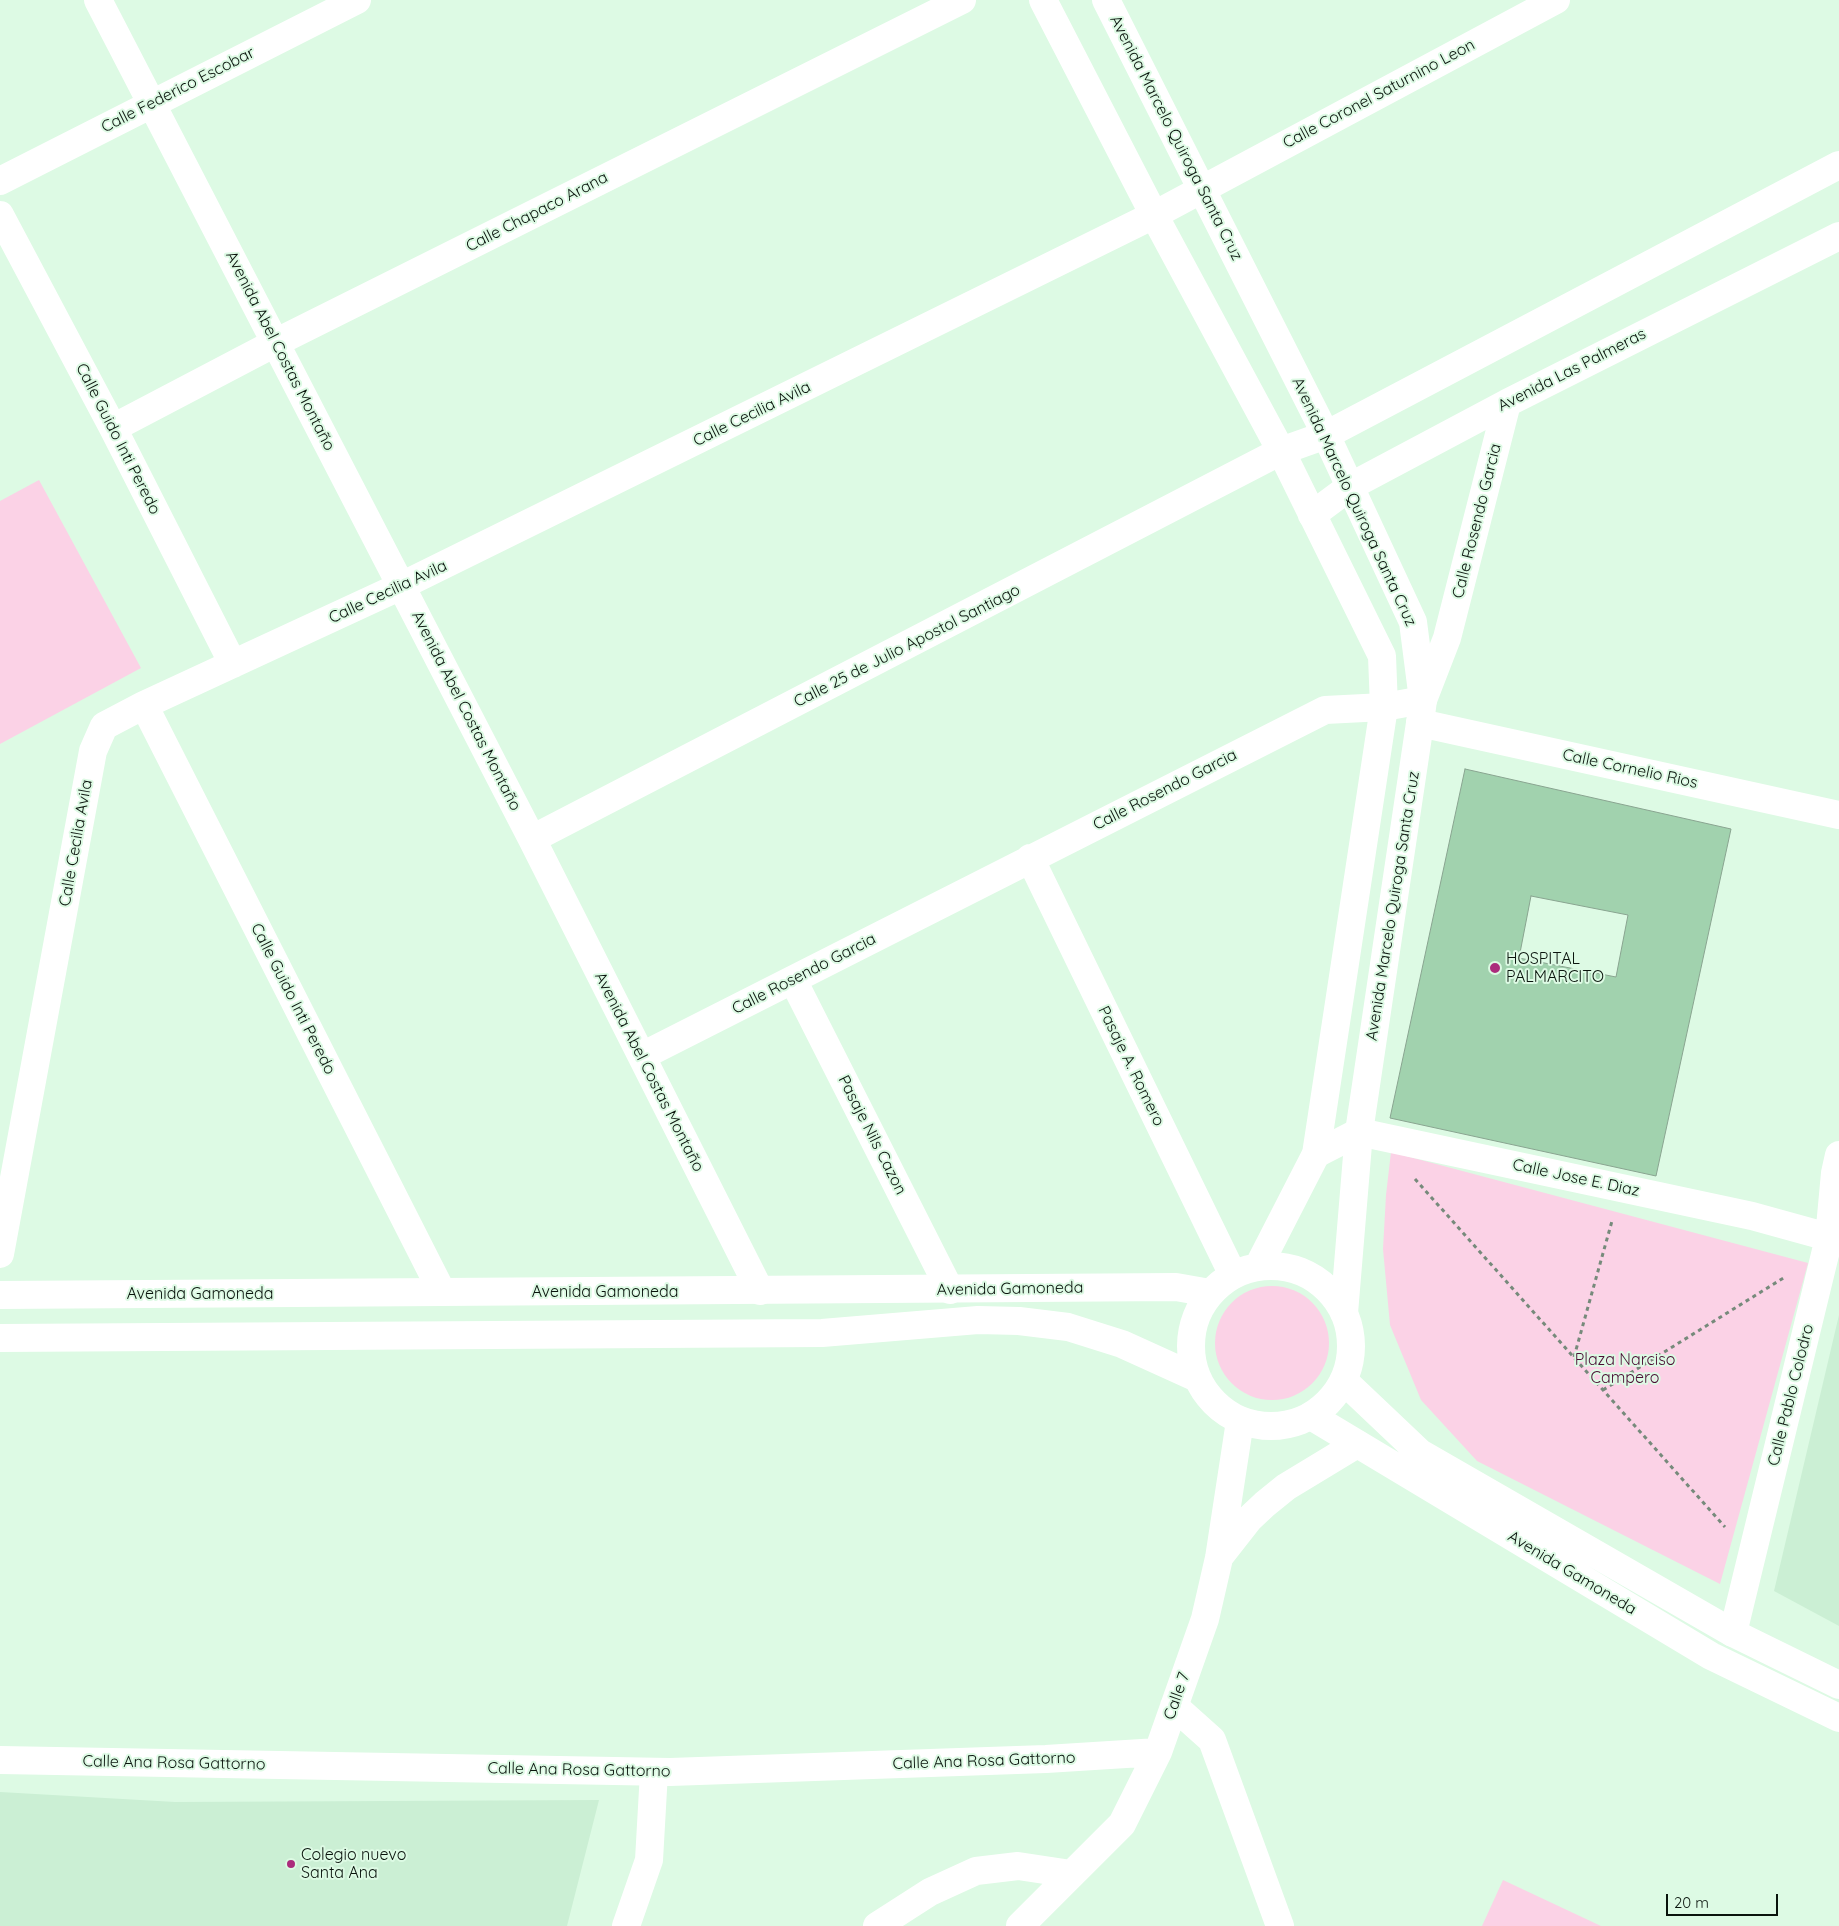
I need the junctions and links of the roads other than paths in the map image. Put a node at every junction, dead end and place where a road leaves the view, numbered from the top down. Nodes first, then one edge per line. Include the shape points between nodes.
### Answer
1 (98, 0) edge
2 (357, 0) edge
3 (962, 0) edge
4 (1043, 0) edge
5 (1106, 0) edge
6 (1556, 0) edge
7 (152, 103) junction
8 (1839, 165) edge
9 (0, 181) edge
10 (1202, 189) junction
11 (0, 215) edge
12 (1154, 215) junction
13 (1839, 236) edge
14 (275, 343) junction
15 (1507, 403) junction
16 (113, 428) junction
17 (1326, 435) junction
18 (1281, 451) junction
19 (1351, 486) junction
20 (1312, 515) junction
21 (401, 586) junction
22 (233, 664) junction
23 (144, 705) junction
24 (1384, 707) junction
25 (1421, 712) junction
26 (1839, 815) edge
27 (532, 840) junction
28 (1030, 858) junction
29 (794, 980) junction
30 (642, 1056) junction
31 (1359, 1132) junction
32 (1316, 1154) junction
33 (1839, 1155) edge
34 (1834, 1239) edge
35 (0, 1254) edge
36 (1245, 1271) junction
37 (950, 1290) junction
38 (760, 1291) junction
39 (442, 1292) junction
40 (1210, 1293) junction
41 (0, 1295) edge
42 (1344, 1313) junction
43 (0, 1338) edge
44 (1197, 1378) junction
45 (1344, 1381) junction
46 (1311, 1416) junction
47 (1240, 1420) junction
48 (1357, 1444) junction
49 (1220, 1558) junction
50 (1733, 1633) junction
51 (1839, 1686) edge
52 (1174, 1706) junction
53 (1839, 1718) edge
54 (1158, 1752) junction
55 (0, 1760) edge
56 (654, 1772) junction
57 (1071, 1874) junction
58 (626, 1926) edge
59 (877, 1926) edge
60 (1020, 1926) edge
61 (1280, 1926) edge

1 - 7 street, Avenida Abel Costas Montaño
2 - 7 street, Calle Federico Escobar
3 - 14 street, Calle Chapaco Arana
4 - 12 street
5 - 10 street, Avenida Marcelo Quiroga Santa Cruz
6 - 10 street, Calle Coronel Saturnino Leon
7 - 9 street, Calle Federico Escobar
7 - 14 street, Avenida Abel Costas Montaño
8 - 17 street
10 - 12 street, Calle Coronel Saturnino Leon
10 - 17 street, Avenida Marcelo Quiroga Santa Cruz
11 - 16 street, Calle Guido Inti Peredo
12 - 18 street
12 - 21 street, Calle Cecilia Avila
13 - 15 street, Avenida Las Palmeras
14 - 16 street, Calle Chapaco Arana
14 - 21 street, Avenida Abel Costas Montaño
15 - 19 street, Avenida Las Palmeras
15 - 25 street, Calle Rosendo Garcia via 1448,638
16 - 22 street, Calle Guido Inti Peredo
17 - 18 street, Calle 25 de Julio Apostol Santiago
17 - 19 street, Avenida Marcelo Quiroga Santa Cruz
18 - 20 street
18 - 27 street, Calle 25 de Julio Apostol Santiago
19 - 20 street, Avenida Las Palmeras
19 - 25 street, Avenida Marcelo Quiroga Santa Cruz via 1413,622
20 - 24 street via 1382,656
21 - 22 street, Calle Cecilia Avila
21 - 27 street, Avenida Abel Costas Montaño
22 - 23 street, Calle Cecilia Avila
23 - 35 street, Calle Cecilia Avila via 104,726 93,750
23 - 39 street, Calle Guido Inti Peredo
24 - 25 street, Calle Rosendo Garcia
24 - 28 street, Calle Rosendo Garcia via 1325,710
24 - 32 street
25 - 26 street, Calle Cornelio Rios
25 - 31 street, Avenida Marcelo Quiroga Santa Cruz
27 - 30 street, Avenida Abel Costas Montaño
28 - 29 street, Calle Rosendo Garcia
28 - 36 street, Pasaje A. Romero
29 - 30 street, Calle Rosendo Garcia
29 - 37 street, Pasaje Nils Cazon
30 - 38 street, Avenida Abel Costas Montaño
31 - 32 street
31 - 34 street, Calle Jose E. Diaz via 1752,1216
31 - 42 street, Avenida Marcelo Quiroga Santa Cruz
32 - 36 street
33 - 34 street, Calle Pablo Colodro via 1834,1173
34 - 50 street, Calle Pablo Colodro
36 - 40 street via 1220,1283
36 - 42 street via 1284,1266 1308,1275 1330,1291
37 - 38 street, Avenida Gamoneda
37 - 40 street, Avenida Gamoneda via 1176,1287
38 - 39 street, Avenida Gamoneda
39 - 41 street, Avenida Gamoneda
40 - 44 street via 1198,1312 1191,1334
42 - 45 street via 1350,1335 1351,1358
43 - 44 street, Avenida Gamoneda via 822,1333 978,1320 1019,1321 1068,1328 1122,1344
44 - 47 street via 1222,1410
45 - 46 street via 1330,1401
45 - 50 street, Avenida Gamoneda via 1420,1452
46 - 47 street via 1280,1426
46 - 48 street, Avenida Gamoneda
47 - 49 street, Calle 7
48 - 49 street via 1286,1487 1265,1504
48 - 53 street, Avenida Gamoneda via 1711,1656
49 - 52 street, Calle 7 via 1205,1619
50 - 51 street, Avenida Gamoneda
52 - 54 street, Calle 7
52 - 61 street via 1212,1740
54 - 56 street, Calle Ana Rosa Gattorno via 1046,1759
54 - 57 street, Calle 7 via 1122,1824
55 - 56 street, Calle Ana Rosa Gattorno
56 - 58 street via 649,1860
57 - 59 street via 1018,1866 976,1870 930,1892
57 - 60 street, Calle 7

